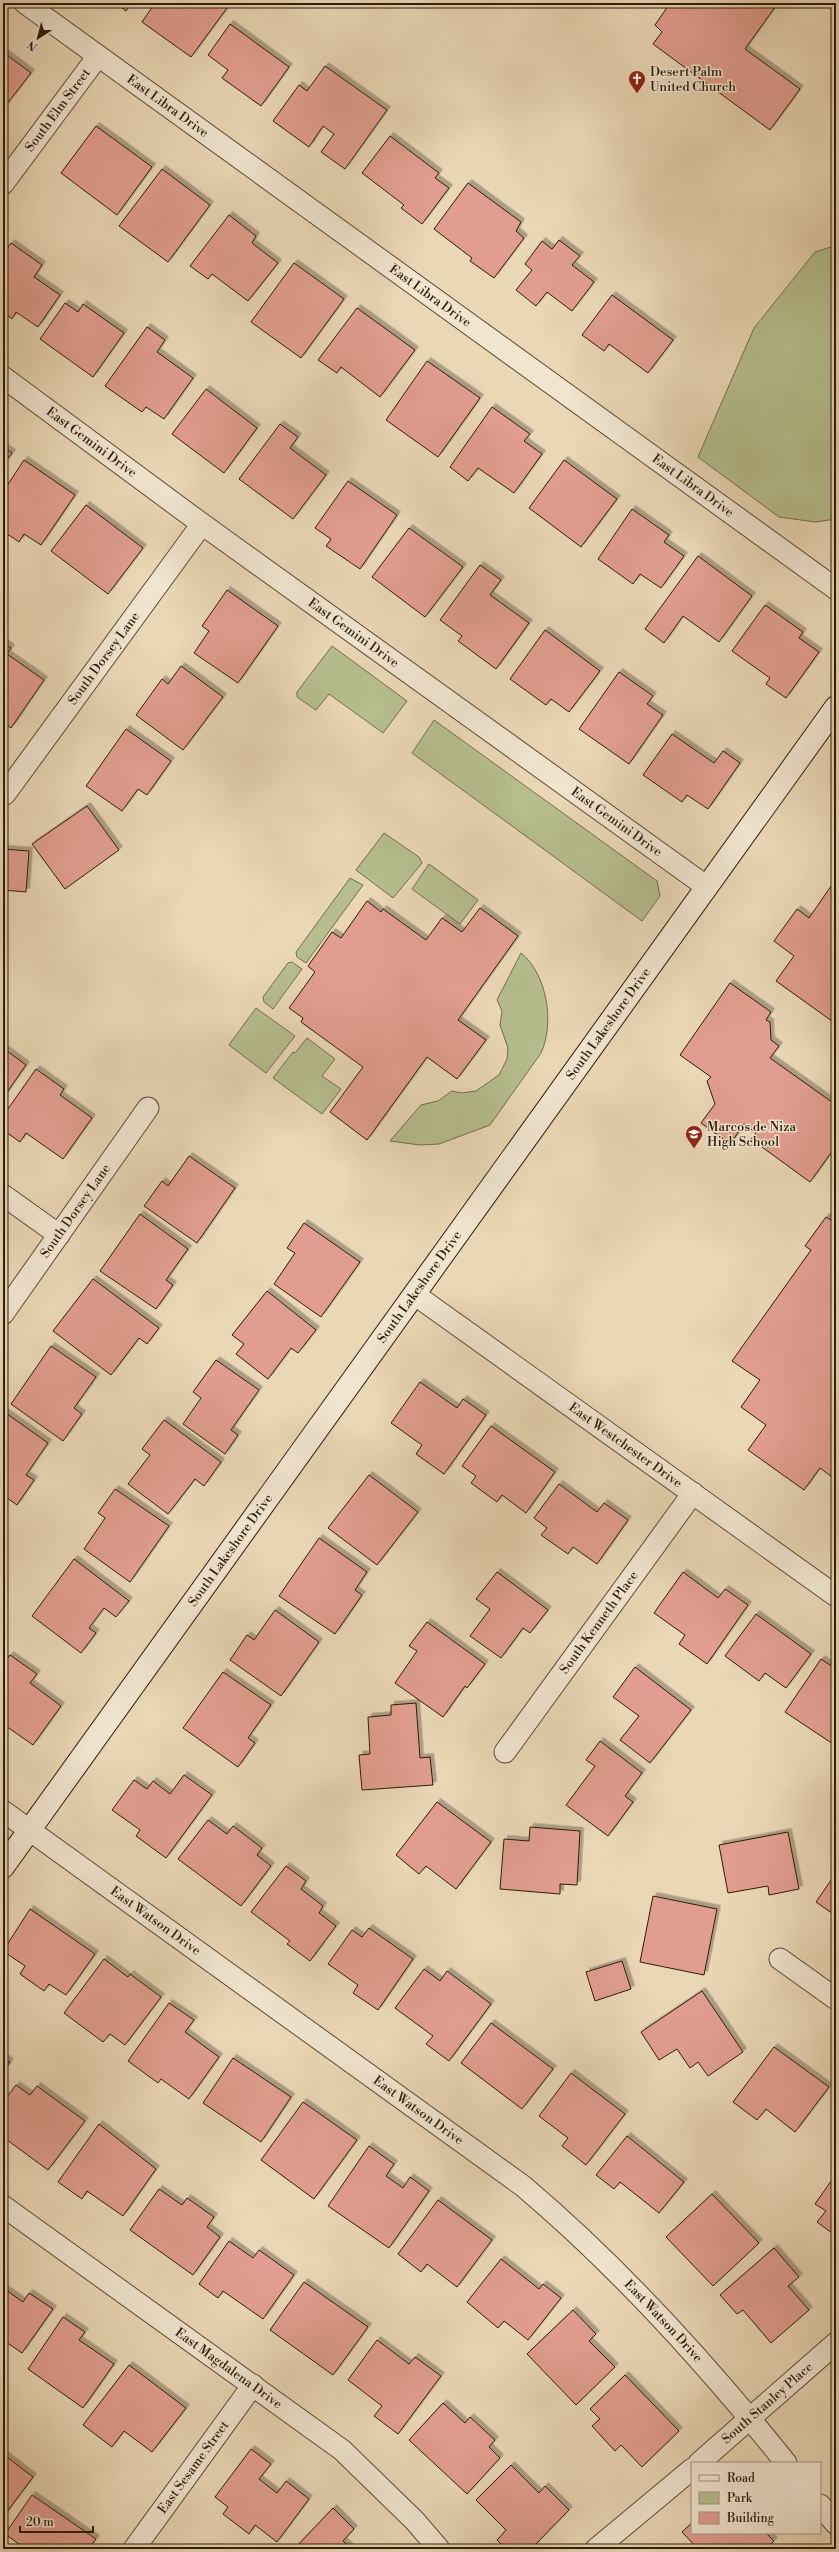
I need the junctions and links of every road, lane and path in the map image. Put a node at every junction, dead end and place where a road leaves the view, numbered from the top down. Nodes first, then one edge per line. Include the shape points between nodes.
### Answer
1 (25, 3) edge
2 (98, 56) junction
3 (3, 184) edge
4 (3, 377) edge
5 (202, 524) junction
6 (836, 589) edge
7 (836, 707) edge
8 (4, 793) edge
9 (707, 887) junction
10 (148, 1108) dead end
11 (3, 1195) edge
12 (59, 1235) junction
13 (414, 1294) junction
14 (3, 1314) edge
15 (693, 1493) junction
16 (836, 1596) edge
17 (505, 1752) dead end
18 (3, 1811) edge
19 (29, 1831) junction
20 (3, 1867) edge
21 (780, 1959) dead end
22 (836, 1999) edge
23 (3, 2206) edge
24 (836, 2343) edge
25 (253, 2385) junction
26 (751, 2419) junction
27 (700, 2462) edge
28 (785, 2462) edge
29 (691, 2470) edge
30 (821, 2507) edge
31 (836, 2524) edge
32 (134, 2549) edge
33 (439, 2549) edge
34 (596, 2549) edge

1 - 2 street, East Libra Drive
2 - 3 street, South Elm Street
2 - 6 street, East Libra Drive
4 - 5 street, East Gemini Drive
5 - 8 street, South Dorsey Lane
5 - 9 street, East Gemini Drive
7 - 9 street, South Lakeshore Drive
9 - 13 street, South Lakeshore Drive
10 - 12 street, South Dorsey Lane
11 - 12 street
12 - 14 street, South Dorsey Lane
13 - 15 street, East Westchester Drive
13 - 19 street, South Lakeshore Drive
15 - 16 street, East Westchester Drive
15 - 17 street, South Kenneth Place
18 - 19 street, East Watson Drive
19 - 20 street, South Lakeshore Drive
19 - 26 street, East Watson Drive via 523,2186 578,2233 639,2294
21 - 22 street
23 - 25 street, East Magdalena Drive
24 - 26 street, South Stanley Place
25 - 32 street, East Sesame Street
25 - 33 street, East Magdalena Drive via 342,2450 416,2521
26 - 27 street, South Stanley Place
26 - 28 street, East Watson Drive
29 - 34 street
30 - 31 street

